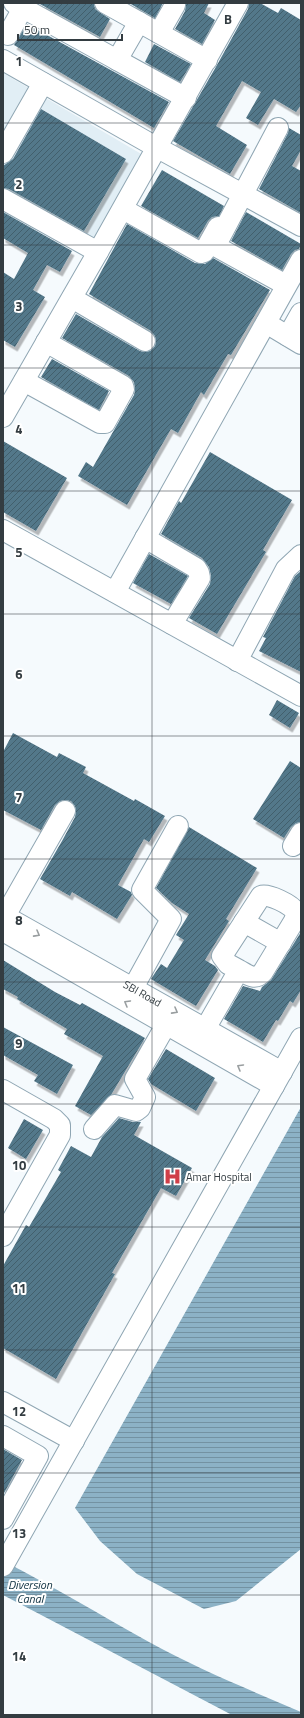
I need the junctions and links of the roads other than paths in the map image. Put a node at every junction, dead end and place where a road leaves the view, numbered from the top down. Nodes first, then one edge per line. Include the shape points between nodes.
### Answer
1 (105, 3) edge
2 (238, 3) edge
3 (19, 6) edge
4 (175, 6) dead end
5 (139, 22) junction
6 (159, 33) junction
7 (8, 35) dead end
8 (3, 60) edge
9 (117, 60) junction
10 (207, 60) junction
11 (43, 83) junction
12 (186, 98) junction
13 (278, 128) dead end
14 (156, 147) junction
15 (3, 153) edge
16 (240, 193) junction
17 (3, 199) edge
18 (123, 208) junction
19 (301, 226) edge
20 (98, 252) junction
21 (295, 274) edge
22 (72, 298) junction
23 (301, 313) edge
24 (266, 323) junction
25 (294, 340) edge
26 (144, 341) dead end
27 (46, 342) junction
28 (24, 380) junction
29 (3, 418) edge
30 (3, 530) edge
31 (145, 538) junction
32 (301, 555) edge
33 (115, 592) junction
34 (172, 624) junction
35 (237, 661) junction
36 (301, 696) edge
37 (65, 811) dead end
38 (178, 826) dead end
39 (4, 920) edge
40 (244, 922) junction
41 (281, 943) junction
42 (239, 970) junction
43 (133, 988) junction
44 (166, 1025) junction
45 (205, 1028) junction
46 (301, 1038) edge
47 (278, 1079) junction
48 (3, 1090) edge
49 (94, 1129) dead end
50 (3, 1236) edge
51 (3, 1402) edge
52 (3, 1436) edge
53 (74, 1441) junction
54 (10, 1488) edge
55 (3, 1519) edge
56 (3, 1566) edge

1 - 5 street
2 - 10 street
3 - 7 street
3 - 9 street
4 - 6 street
5 - 6 street
5 - 9 street
6 - 10 street
8 - 11 street
9 - 12 street
10 - 12 street
11 - 14 street
11 - 15 street
12 - 14 street
13 - 16 street
14 - 16 street
14 - 18 street
16 - 18 street via 204,252
16 - 19 street
16 - 21 street via 217,247
17 - 20 street
18 - 20 street
20 - 22 street
21 - 24 street
22 - 26 street
22 - 27 street
23 - 25 street
24 - 25 street
24 - 31 street
27 - 28 street
27 - 28 street via 123,386 124,389 105,423 100,423
28 - 29 street
30 - 33 street
31 - 33 street
31 - 34 street via 196,568 199,573 200,578
32 - 35 street via 286,568
33 - 34 street
34 - 35 street
35 - 36 street
37 - 39 street
38 - 43 street via 142,890 171,919
39 -> 43 street, SBI Road
44 -> 39 street, SBI Road
40 - 41 street
40 - 41 street via 265,894 294,909 294,921
40 - 42 street via 222,956 228,964
41 - 42 street via 259,976 253,978
42 - 45 street
43 -> 45 street, SBI Road
47 -> 44 street, SBI Road
44 - 49 street via 135,1079 144,1097 140,1108 136,1110 115,1105
45 - 47 street, SBI Road
46 - 47 street
47 - 53 street
48 - 50 street via 54,1119 60,1126 60,1135
51 - 53 street
52 - 54 street via 38,1456
53 - 56 street
54 - 55 street

